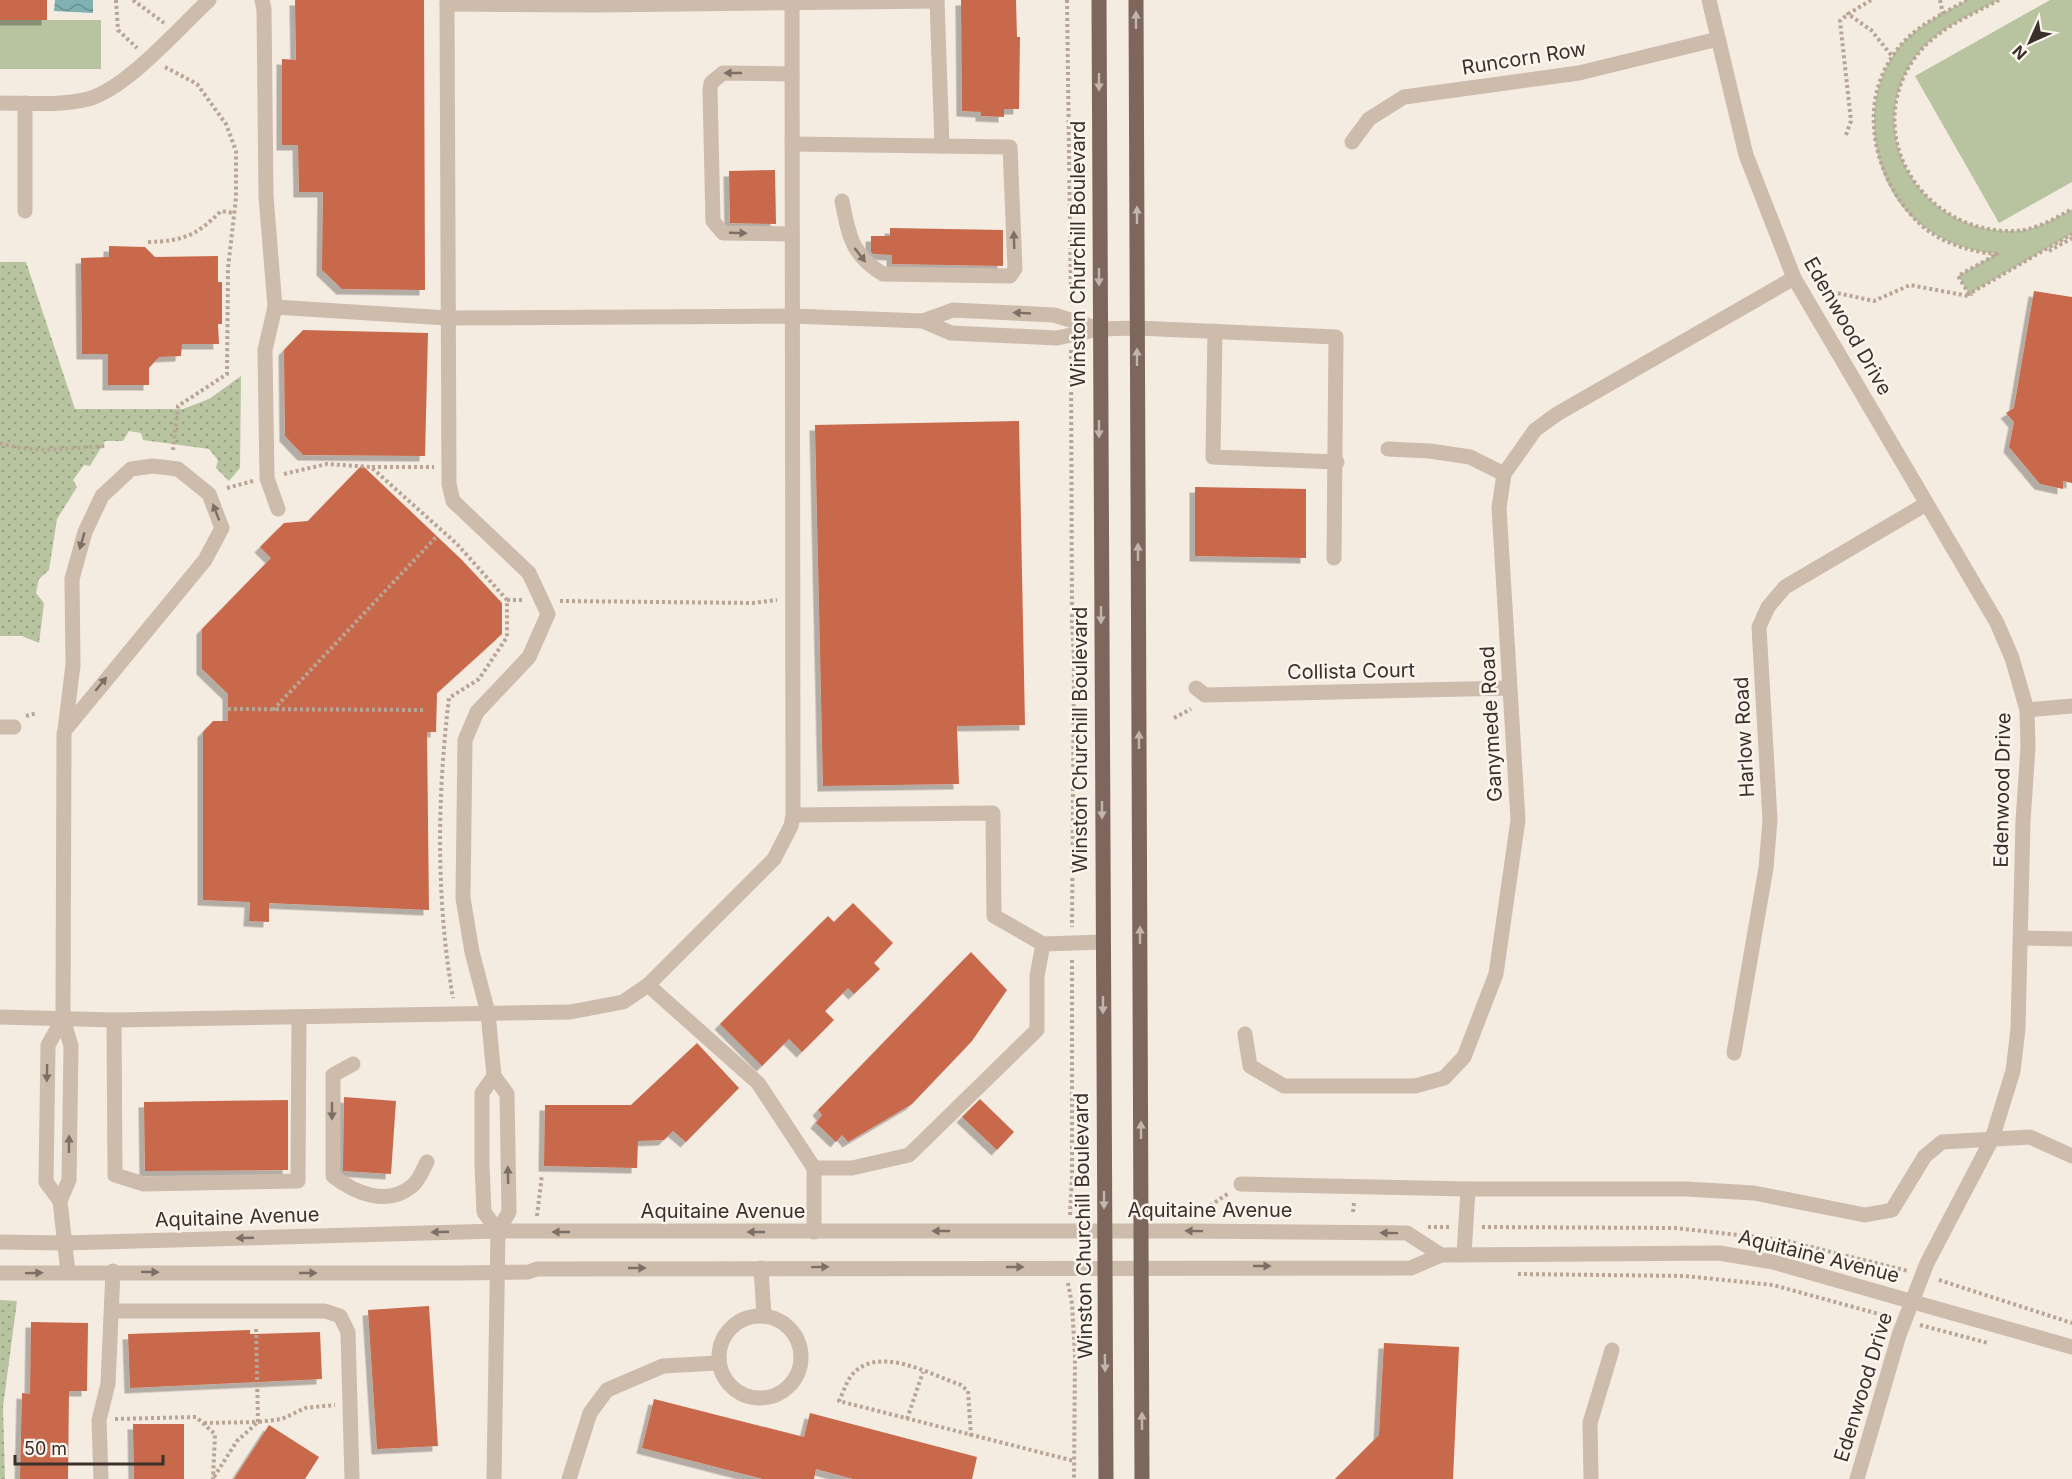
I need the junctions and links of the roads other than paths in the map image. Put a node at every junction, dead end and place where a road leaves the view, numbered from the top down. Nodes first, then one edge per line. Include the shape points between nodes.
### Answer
1 (209, 0) edge
2 (262, 0) edge
3 (1099, 0) edge
4 (1136, 0) edge
5 (1709, 0) edge
6 (792, 1) edge
7 (937, 1) edge
8 (447, 2) edge
9 (1718, 39) junction
10 (792, 74) junction
11 (0, 103) edge
12 (25, 103) junction
13 (1352, 142) dead end
14 (792, 144) junction
15 (942, 146) junction
16 (842, 201) dead end
17 (25, 211) dead end
18 (792, 234) junction
19 (1794, 278) junction
20 (275, 307) junction
21 (792, 316) junction
22 (447, 318) junction
23 (923, 321) junction
24 (1137, 328) junction
25 (1099, 329) junction
26 (1215, 331) junction
27 (1388, 449) dead end
28 (1337, 462) junction
29 (1504, 474) junction
30 (1926, 504) junction
31 (278, 509) dead end
32 (1334, 558) dead end
33 (1196, 688) dead end
34 (1509, 688) junction
35 (2072, 706) edge
36 (2026, 710) junction
37 (64, 730) junction
38 (793, 815) junction
39 (2021, 938) junction
40 (2072, 939) edge
41 (1103, 942) junction
42 (1043, 944) junction
43 (648, 985) junction
44 (488, 1013) junction
45 (0, 1017) edge
46 (299, 1017) junction
47 (63, 1019) junction
48 (114, 1020) junction
49 (1245, 1034) dead end
50 (1734, 1053) dead end
51 (353, 1065) dead end
52 (494, 1076) junction
53 (1992, 1139) junction
54 (2072, 1156) edge
55 (428, 1162) dead end
56 (814, 1168) junction
57 (1241, 1184) road end
58 (1468, 1189) junction
59 (60, 1201) junction
60 (1104, 1230) junction
61 (498, 1231) junction
62 (1141, 1231) junction
63 (814, 1232) junction
64 (0, 1242) edge
65 (64, 1243) junction
66 (1441, 1255) junction
67 (1464, 1255) junction
68 (1104, 1266) junction
69 (1141, 1266) junction
70 (761, 1268) junction
71 (113, 1271) junction
72 (68, 1272) junction
73 (498, 1272) junction
74 (0, 1273) edge
75 (1912, 1301) junction
76 (112, 1311) junction
77 (764, 1316) junction
78 (2072, 1347) edge
79 (1612, 1350) dead end
80 (718, 1363) junction
81 (101, 1479) edge
82 (352, 1479) edge
83 (494, 1479) edge
84 (569, 1479) edge
85 (1106, 1479) edge
86 (1142, 1479) edge
87 (1590, 1479) edge
88 (1857, 1479) edge

1 - 12 street via 117,85 89,99
2 - 20 street via 266,196
3 -> 25 main road, Winston Churchill Boulevard
24 -> 4 main road
5 - 9 street, Edenwood Drive
6 - 7 street
6 - 8 street
6 - 10 street
7 - 15 street
8 - 22 street
9 - 13 street, Runcorn Row via 1578,73 1404,97 1369,119
9 - 19 street, Edenwood Drive via 1746,155
10 - 14 street
10 -> 18 street via 723,73 711,83 710,91 711,217 723,232
11 - 12 street
12 - 17 street
14 - 15 street
14 - 18 street
16 -> 15 street via 854,248 868,265 883,274 1010,276 1015,269 1010,147
18 - 21 street
19 - 29 street, Ganymede Road via 1557,414 1535,430
19 - 30 street, Edenwood Drive
20 - 22 street
20 - 31 street via 265,350 267,478
21 - 22 street
21 - 23 street
21 - 38 street
22 - 44 street via 453,501 529,573 548,614 529,657 477,712 465,740 463,898
23 - 25 street via 951,333 1057,338
25 -> 23 street via 1054,315 975,311 952,310
24 - 25 street
24 - 26 street
62 -> 24 main road
25 -> 41 main road, Winston Churchill Boulevard
26 - 28 street via 1336,337
26 - 28 street via 1213,457
27 - 29 street via 1470,457
28 - 32 street
29 - 34 street, Ganymede Road via 1499,508
30 - 36 street, Edenwood Drive via 1996,623 2012,658
30 - 50 street, Harlow Road via 1785,587 1768,607 1759,627 1770,820 1766,868
33 - 34 street, Collista Court via 1205,695
34 - 49 street, Ganymede Road via 1518,820 1496,974 1464,1057 1444,1078 1415,1086 1284,1086 1250,1066
35 - 36 street
36 - 39 street, Edenwood Drive
37 -> 37 street via 204,560 222,528 209,494 178,470 153,466 131,469 102,496 85,532 72,579 73,665
37 - 47 street
38 - 42 street via 993,813 994,916
38 - 43 street via 774,859
39 - 40 street
39 - 53 street, Edenwood Drive via 2013,1071
41 - 42 street
41 -> 60 main road, Winston Churchill Boulevard
42 - 56 street via 1037,976 1037,1030 1003,1064 909,1155 852,1168
43 - 44 street via 623,1002 593,1010
43 - 56 street via 758,1083
44 - 46 street
44 - 52 street
45 - 47 street
46 - 48 street
46 - 48 street via 298,1181 144,1184 115,1175
47 - 48 street
59 -> 47 street via 69,1180 71,1069 71,1046
47 -> 59 street via 48,1045 46,1182
51 -> 55 street via 333,1075 333,1176 354,1192 396,1195 414,1186
61 -> 52 street via 509,1212 507,1094
52 - 61 street via 482,1093 482,1166 484,1212
53 - 54 street via 2030,1137
53 - 58 street via 1942,1142 1924,1156 1892,1210 1865,1215 1743,1192
53 - 75 street, Edenwood Drive
56 - 63 street
57 - 58 street
58 - 67 street
59 - 65 street
60 - 62 street, Aquitaine Avenue
60 -> 63 street, Aquitaine Avenue
60 - 68 main road, Winston Churchill Boulevard
63 -> 61 street, Aquitaine Avenue
61 -> 65 street, Aquitaine Avenue
61 - 73 street
66 -> 62 street, Aquitaine Avenue via 1407,1233
62 - 69 main road
64 - 65 street, Aquitaine Avenue
65 - 72 street
66 - 67 street, Aquitaine Avenue
69 -> 66 street, Aquitaine Avenue via 1411,1268
67 - 75 street, Aquitaine Avenue via 1719,1253 1773,1262
68 - 69 street, Aquitaine Avenue
70 -> 68 street, Aquitaine Avenue
68 -> 85 main road, Winston Churchill Boulevard
86 -> 69 main road
73 -> 70 street, Aquitaine Avenue
70 - 77 street
71 - 72 street, Aquitaine Avenue
71 -> 73 street, Aquitaine Avenue
71 - 76 street
74 -> 72 street, Aquitaine Avenue
73 - 83 street
75 - 78 street, Aquitaine Avenue
75 - 88 street, Edenwood Drive
76 - 81 street via 108,1384 99,1420
76 - 82 street via 325,1311 340,1316 348,1332
77 - 80 street via 740,1320 730,1328 722,1338
77 - 80 street via 778,1320 798,1340 800,1368 784,1391 765,1398 744,1396 723,1377
79 - 87 street via 1590,1423
80 - 84 street via 663,1366 607,1390 590,1413

